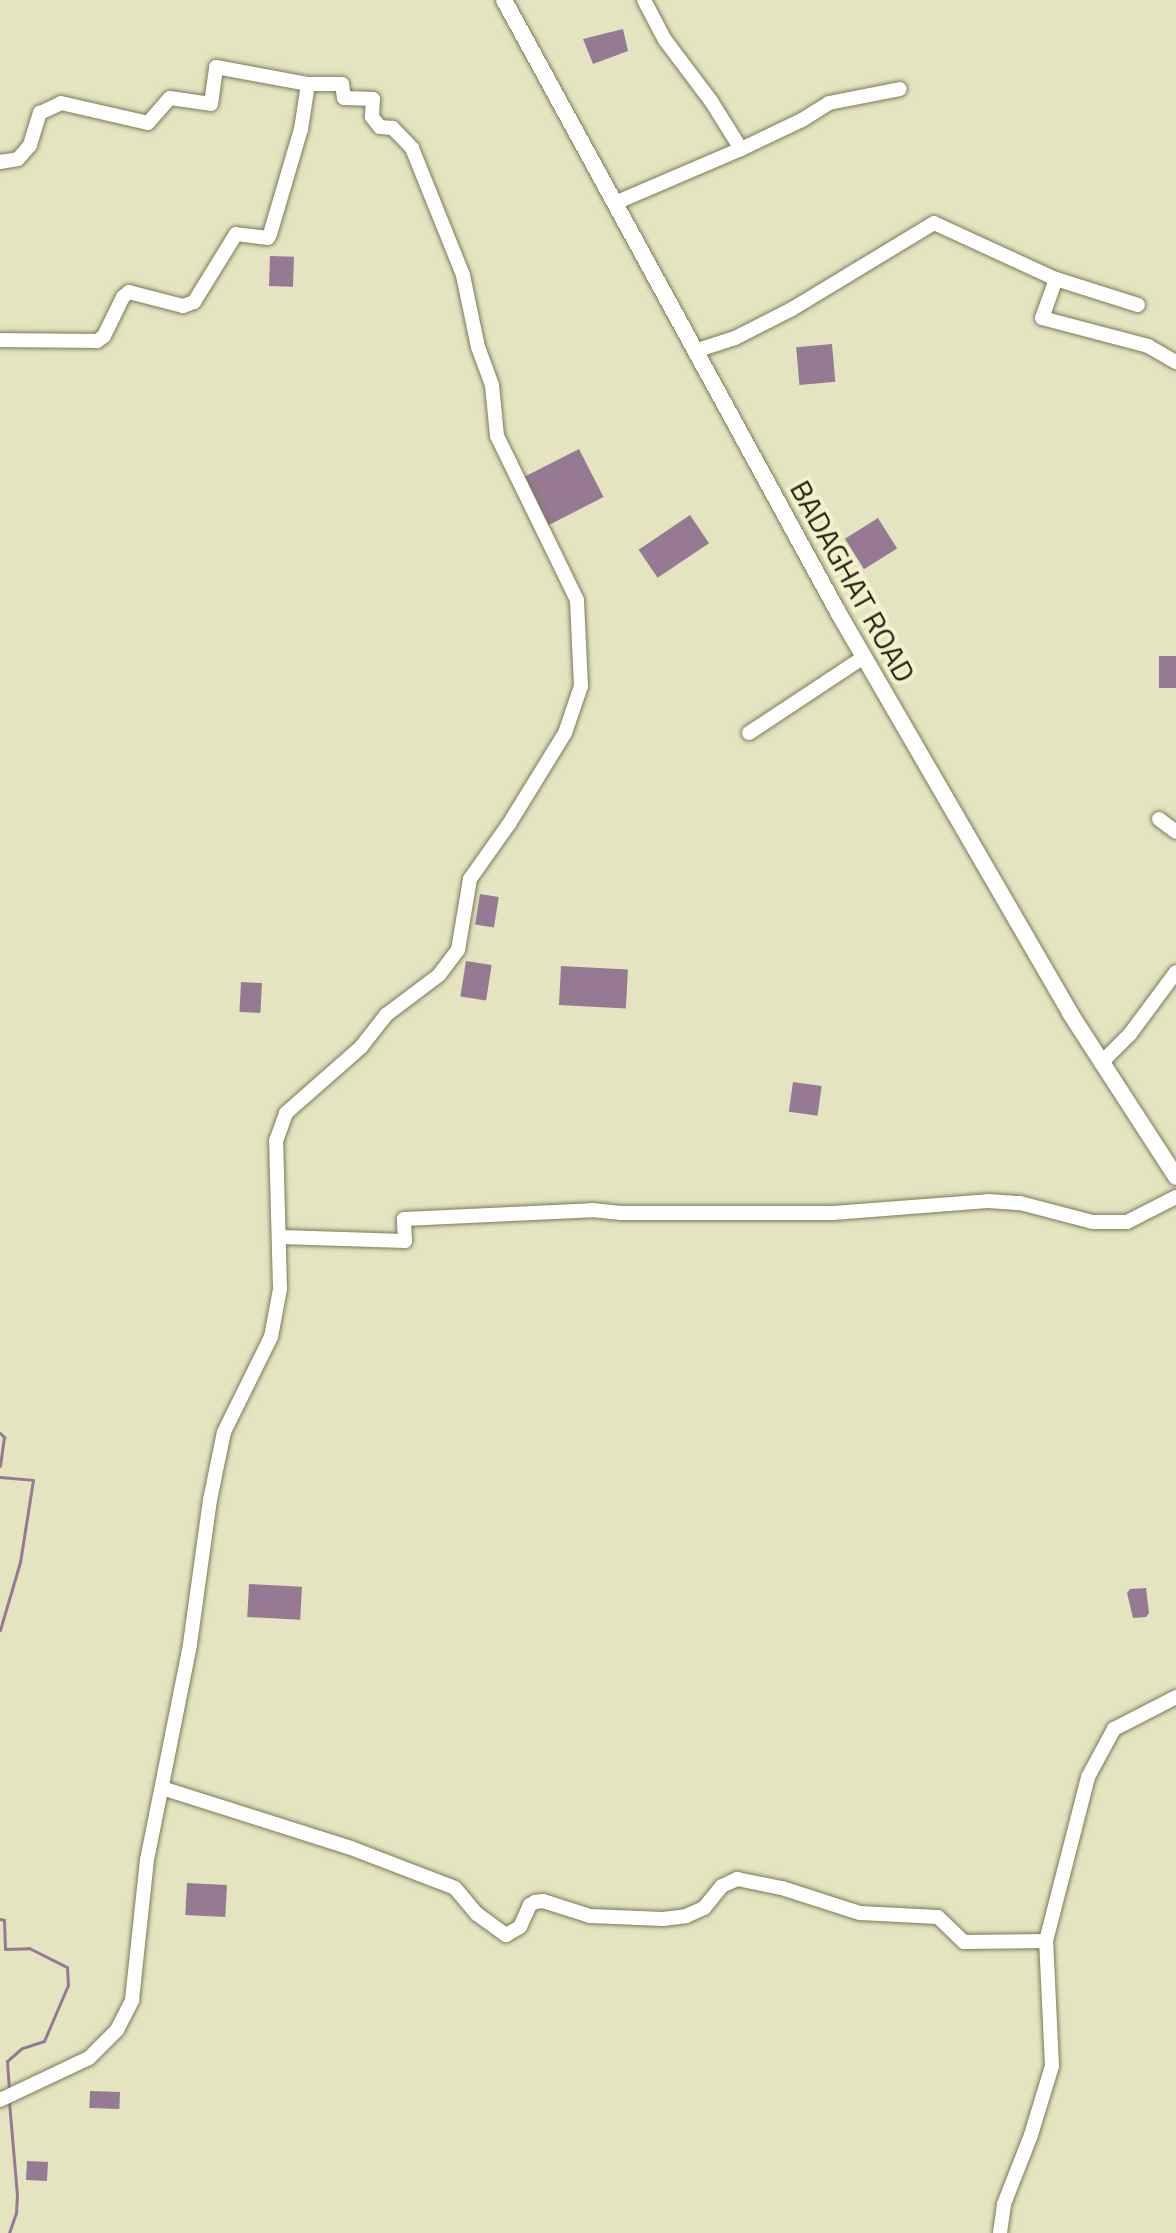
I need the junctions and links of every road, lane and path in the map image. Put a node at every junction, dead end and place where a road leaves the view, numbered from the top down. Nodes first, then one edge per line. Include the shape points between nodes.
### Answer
1 (504, 0) edge
2 (644, 0) edge
3 (308, 84) junction
4 (900, 89) dead end
5 (739, 150) junction
6 (0, 162) edge
7 (615, 203) junction
8 (1056, 279) junction
9 (1138, 305) dead end
10 (0, 340) edge
11 (695, 351) junction
12 (1176, 362) edge
13 (864, 657) junction
14 (749, 733) dead end
15 (1159, 819) dead end
16 (1176, 832) edge
17 (1176, 972) edge
18 (1101, 1063) junction
19 (1176, 1177) edge
20 (1176, 1197) edge
21 (281, 1237) junction
22 (1176, 1697) edge
23 (162, 1788) junction
24 (1046, 1941) junction
25 (0, 2100) edge
26 (1000, 2233) edge

1 - 7 main road, BADAGHAT ROAD
2 - 5 street
3 - 6 street via 216,67 211,104 170,98 148,123 61,103 40,113 30,145 18,159
3 - 10 street via 301,129 268,238 236,234 194,302 183,306 129,292 97,341
3 - 21 street via 342,84 344,98 373,99 372,117 380,127 393,128 412,148 463,275 492,385 497,436 577,600 581,686 565,733 470,879 458,950 439,975 386,1015 361,1047 286,1113 276,1141
4 - 5 street via 829,103
5 - 7 street
7 - 11 main road, BADAGHAT ROAD
8 - 9 street
8 - 11 street via 934,223 792,309
8 - 12 street via 1042,318 1148,346
11 - 13 main road, BADAGHAT ROAD
13 - 14 street
13 - 18 main road, BADAGHAT ROAD
15 - 16 street
17 - 18 street
18 - 19 main road, BADAGHAT ROAD
20 - 21 street via 1127,1222 1093,1222 1020,1203 988,1201 833,1213 592,1210 418,1218 404,1219 405,1241
21 - 23 street via 280,1289 271,1337 243,1388 221,1446
22 - 24 street via 1114,1729 1088,1777
23 - 24 street via 351,1848 455,1888 477,1914 506,1935 520,1927 535,1902 590,1916 663,1919 704,1908 722,1886 737,1879 860,1913 938,1917 964,1942
23 - 25 street via 147,1860 132,2000 117,2030 89,2058
24 - 26 street via 1052,2066 1004,2204

